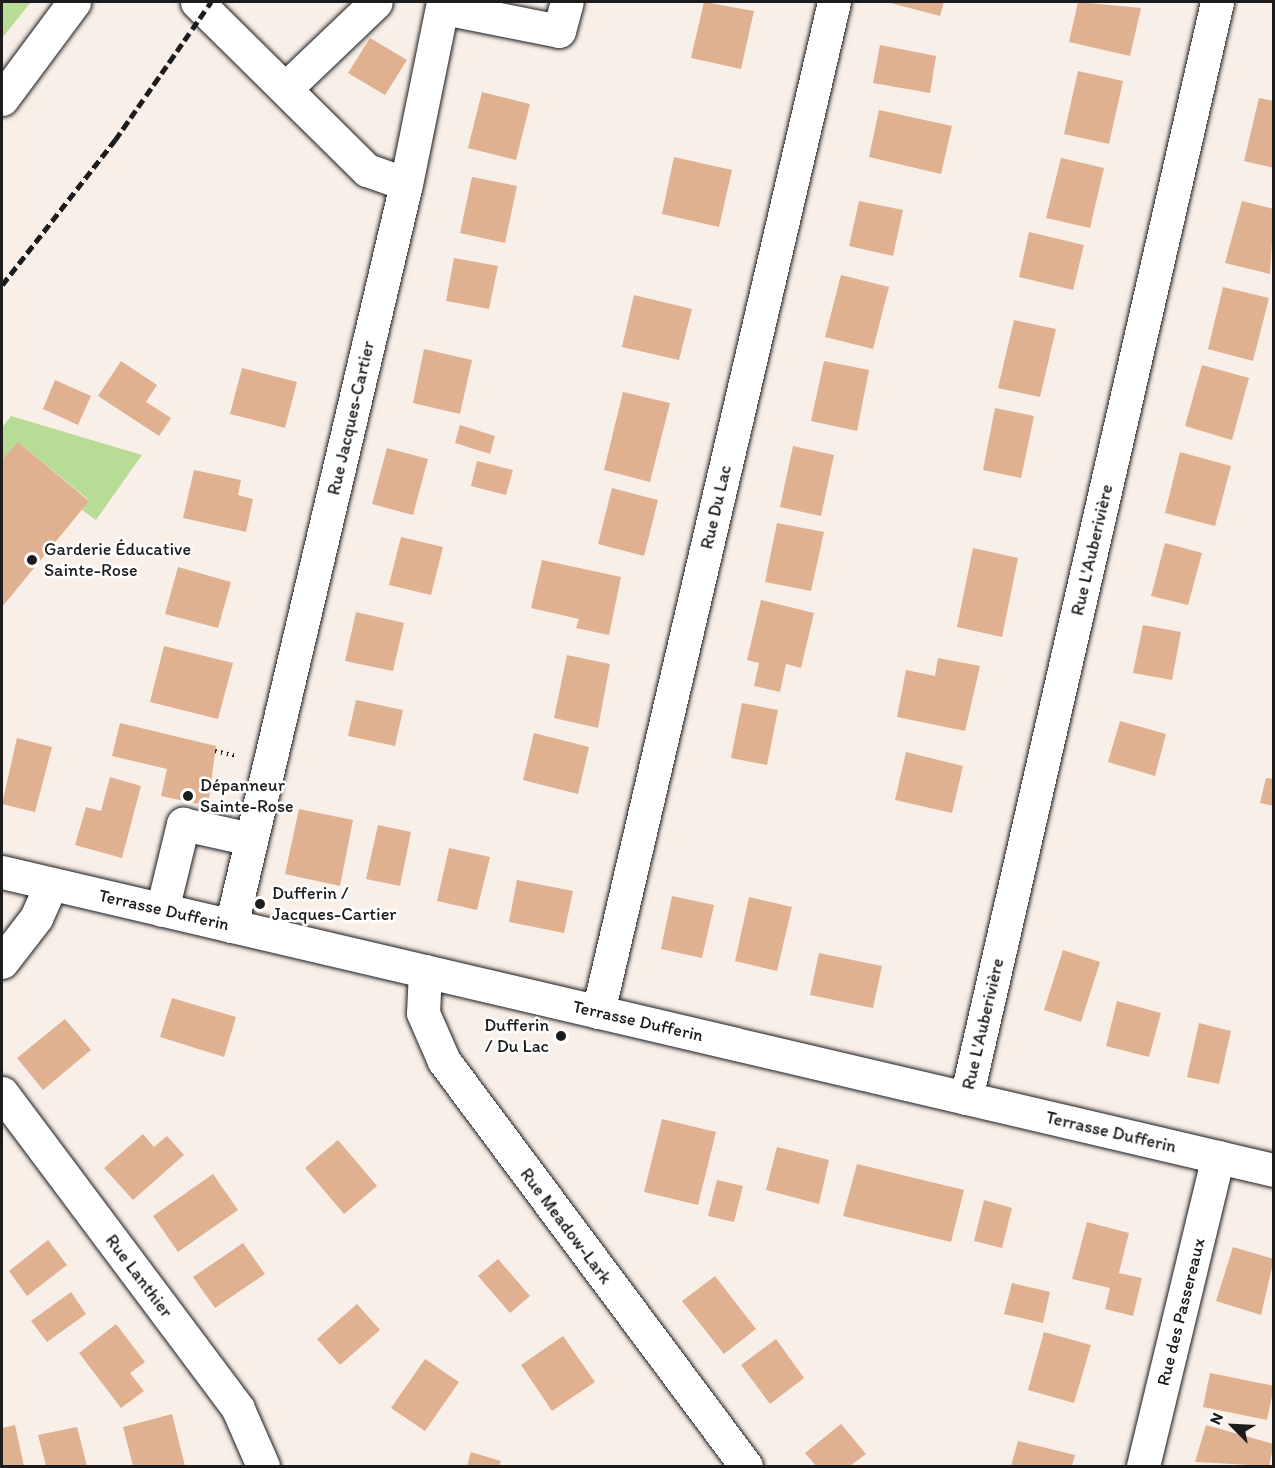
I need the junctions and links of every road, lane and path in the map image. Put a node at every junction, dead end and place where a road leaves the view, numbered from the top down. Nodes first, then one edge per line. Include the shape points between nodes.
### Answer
1 (74, 2) edge
2 (197, 2) edge
3 (376, 2) edge
4 (567, 2) edge
5 (834, 2) edge
6 (1217, 2) edge
7 (443, 5) edge
8 (286, 88) junction
9 (2, 99) edge
10 (406, 184) junction
11 (215, 751) dead end
12 (249, 759) dead end
13 (251, 838) junction
14 (2, 872) edge
15 (51, 884) junction
16 (162, 910) junction
17 (231, 926) junction
18 (2, 962) edge
19 (425, 971) junction
20 (598, 1012) junction
21 (2, 1093) edge
22 (966, 1098) junction
23 (1218, 1157) junction
24 (1274, 1170) edge
25 (263, 1467) edge
26 (746, 1467) edge
27 (1143, 1467) edge

1 - 9 street
2 - 8 street
3 - 8 street
4 - 7 street via 560,31
5 - 20 street, Rue Du Lac
6 - 22 street, Rue L'Auberivière
7 - 10 street, Rue Jacques-Cartier
8 - 10 street via 367,170
10 - 13 street, Rue Jacques-Cartier
11 - 12 path
13 - 16 street via 183,824
13 - 17 street, Rue Jacques-Cartier
14 - 15 street, Terrasse Dufferin
15 - 16 street, Terrasse Dufferin
15 - 18 street via 36,918
16 - 17 street, Terrasse Dufferin
17 - 19 street, Terrasse Dufferin
19 - 20 street, Terrasse Dufferin
19 - 26 street, Rue Meadow-Lark via 423,1013 439,1052
20 - 22 street, Terrasse Dufferin
21 - 25 street, Rue Lanthier via 238,1409
22 - 23 street, Terrasse Dufferin
23 - 24 street, Terrasse Dufferin
23 - 27 street, Rue des Passereaux

